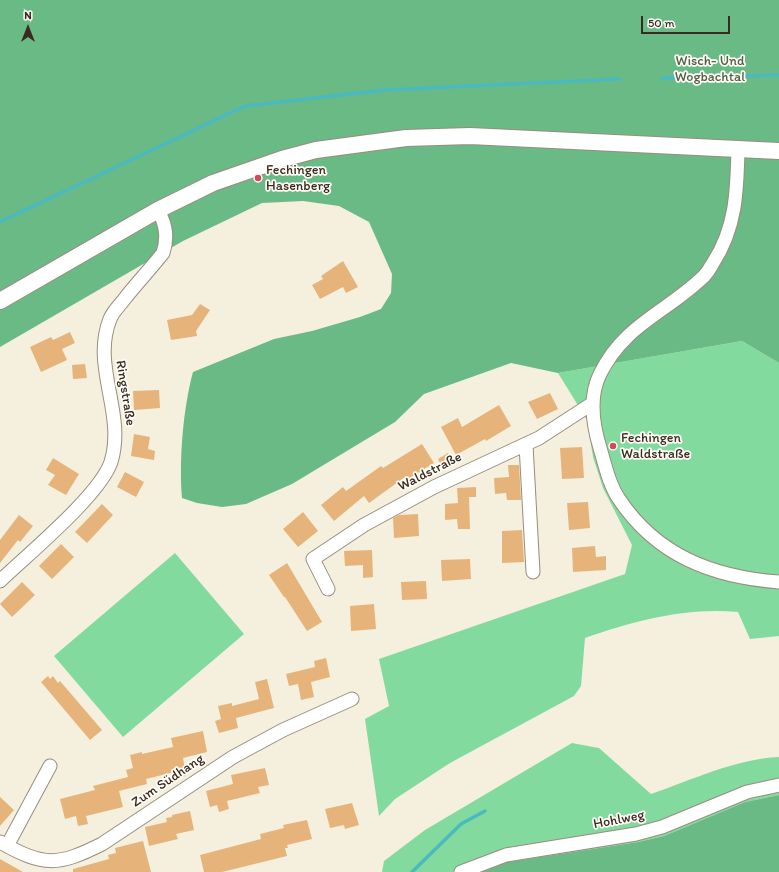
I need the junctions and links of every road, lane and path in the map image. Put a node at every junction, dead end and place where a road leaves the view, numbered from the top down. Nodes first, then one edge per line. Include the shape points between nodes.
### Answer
1 (738, 150) junction
2 (779, 151) edge
3 (158, 210) junction
4 (0, 301) edge
5 (593, 403) junction
6 (526, 444) junction
7 (533, 572) dead end
8 (0, 581) edge
9 (779, 582) edge
10 (328, 589) dead end
11 (352, 699) dead end
12 (50, 766) dead end
13 (779, 785) edge
14 (4, 844) edge
15 (461, 872) edge

1 - 2 main road
1 - 3 main road via 470,136 406,138 316,150 282,159 213,183
1 - 5 street via 735,208 727,236 718,255 703,277 632,331 617,346 599,376
3 - 4 main road
3 - 8 street, Ringstraße via 167,240 163,253 110,317 105,336 104,370 116,427 110,464 98,484 77,508
5 - 6 street, Waldstraße
5 - 9 street via 598,441 609,478 618,498 650,535 680,557 710,570
6 - 7 street
6 - 10 street, Waldstraße via 434,487 364,525 313,559
11 - 14 street, Zum Südhang via 283,730 233,757 102,844 80,855 56,862 41,860
12 - 14 street
13 - 15 street, Hohlweg via 747,792 662,827 636,834 506,855

